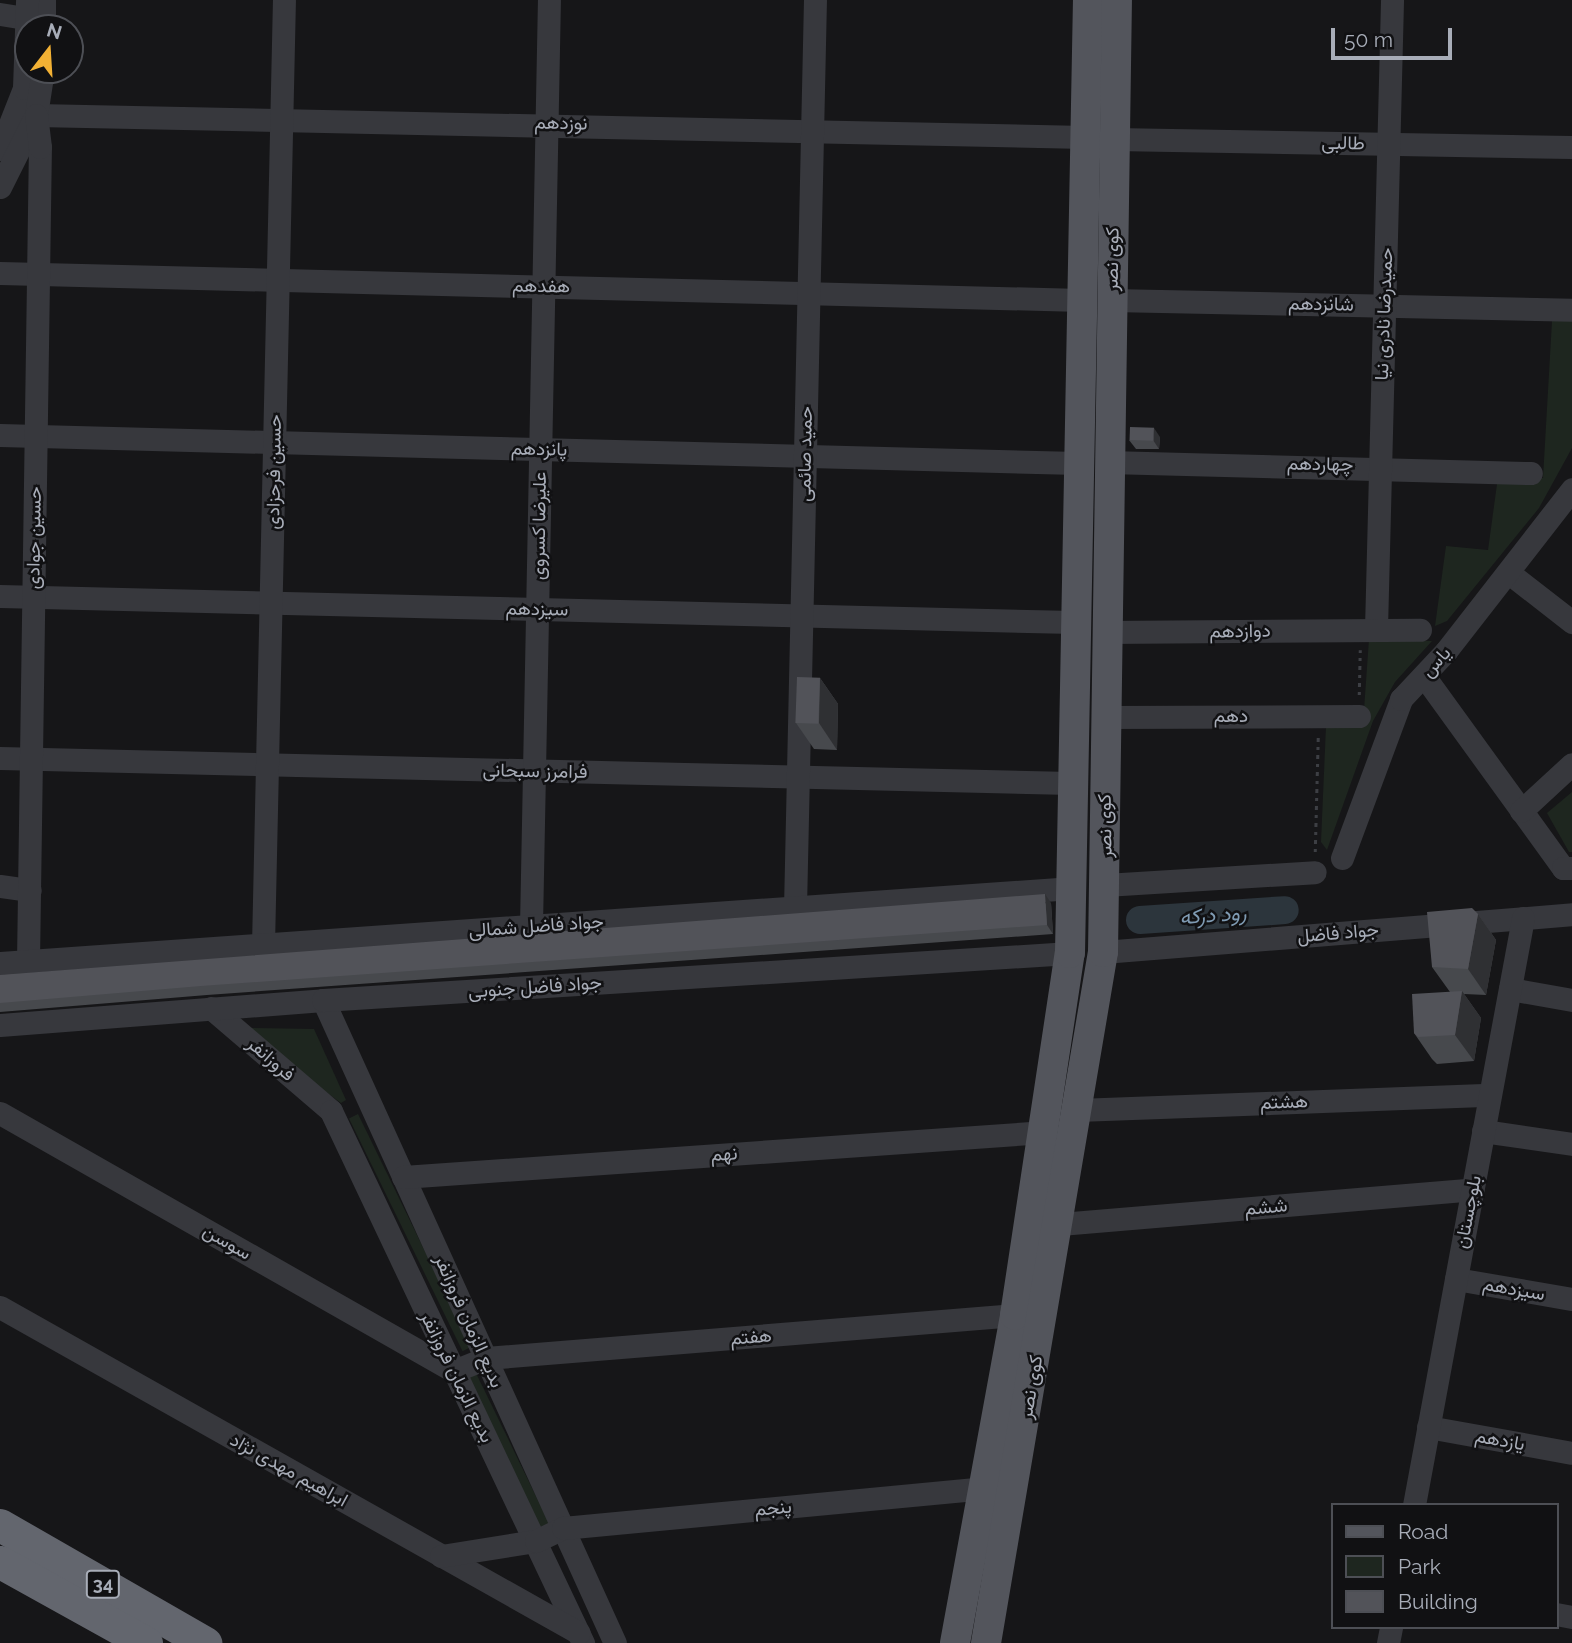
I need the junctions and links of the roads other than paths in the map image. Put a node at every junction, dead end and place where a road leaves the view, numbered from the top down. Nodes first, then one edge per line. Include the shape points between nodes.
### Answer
1 (285, 0) edge
2 (549, 0) edge
3 (815, 0) edge
4 (1088, 0) edge
5 (1117, 0) edge
6 (1392, 0) edge
7 (25, 84) edge
8 (41, 84) edge
9 (36, 115) junction
10 (282, 117) junction
11 (547, 123) junction
12 (812, 130) junction
13 (3, 138) edge
14 (1100, 138) junction
15 (1389, 144) junction
16 (1572, 147) edge
17 (0, 187) edge
18 (0, 273) edge
19 (38, 274) junction
20 (278, 280) junction
21 (544, 286) junction
22 (808, 293) junction
23 (1082, 300) junction
24 (1111, 300) junction
25 (1384, 305) junction
26 (1572, 310) edge
27 (0, 435) edge
28 (36, 436) junction
29 (274, 442) junction
30 (540, 449) junction
31 (805, 456) junction
32 (1108, 462) junction
33 (1078, 463) junction
34 (1380, 465) junction
35 (1531, 473) dead end
36 (1572, 489) edge
37 (1509, 572) junction
38 (0, 596) edge
39 (33, 596) junction
40 (271, 602) junction
41 (537, 609) junction
42 (801, 615) junction
43 (1074, 622) junction
44 (1572, 622) edge
45 (1368, 629) junction
46 (1420, 630) dead end
47 (1105, 632) junction
48 (1424, 676) junction
49 (1359, 716) road end
50 (1104, 717) junction
51 (0, 758) edge
52 (31, 759) junction
53 (267, 764) junction
54 (1572, 764) edge
55 (534, 771) junction
56 (798, 777) junction
57 (1071, 783) junction
58 (1521, 811) junction
59 (1342, 858) dead end
60 (1567, 868) edge
61 (1315, 872) road end
62 (1105, 885) junction
63 (0, 886) edge
64 (1072, 888) junction
65 (30, 890) junction
66 (795, 908) junction
67 (1572, 914) edge
68 (1523, 918) junction
69 (531, 926) junction
70 (263, 945) junction
71 (1103, 952) junction
72 (1070, 953) junction
73 (29, 961) junction
74 (0, 963) edge
75 (1510, 989) junction
76 (323, 1000) junction
77 (1572, 1000) edge
78 (218, 1001) junction
79 (0, 1026) edge
80 (1490, 1095) junction
81 (368, 1098) junction
82 (1077, 1110) junction
83 (331, 1111) junction
84 (0, 1113) edge
85 (1483, 1131) junction
86 (1045, 1132) junction
87 (1572, 1144) edge
88 (403, 1177) junction
89 (1472, 1189) junction
90 (1060, 1224) junction
91 (1456, 1279) junction
92 (1572, 1299) edge
93 (0, 1307) edge
94 (1015, 1315) junction
95 (486, 1358) junction
96 (454, 1371) junction
97 (1428, 1427) junction
98 (1572, 1453) edge
99 (983, 1488) junction
100 (1414, 1503) edge
101 (0, 1525) edge
102 (563, 1528) junction
103 (536, 1541) junction
104 (441, 1556) junction
105 (0, 1562) edge
106 (581, 1638) edge
107 (146, 1643) edge
108 (205, 1643) edge
109 (615, 1643) edge
110 (955, 1643) edge
111 (986, 1643) edge

1 - 10 street, حسین فرحزادی
2 - 11 street, علیرضا کسروی
3 - 12 street, حمید صائمی
4 - 14 main road, کوی نصر
5 - 14 main road, کوی نصر
6 - 15 street, حمیدرضا نادری نیا
7 - 13 street
8 - 9 street
9 - 10 street, نوزدهم
9 - 13 street
9 - 17 street
9 - 19 street, حسین جوادی
10 - 11 street, نوزدهم
10 - 20 street, حسین فرحزادی
11 - 12 street, نوزدهم
11 - 21 street, علیرضا کسروی
12 - 14 street, نوزدهم
12 - 22 street, حمید صائمی
14 - 15 street, طالبی
14 - 23 main road, کوی نصر
14 - 24 main road, کوی نصر
15 - 16 street, طالبی
15 - 25 street, حمیدرضا نادری نیا
18 - 19 street, هفدهم
19 - 20 street, هفدهم
19 - 28 street, حسین جوادی
20 - 21 street, هفدهم
20 - 29 street, حسین فرحزادی
21 - 22 street, هفدهم
21 - 30 street, علیرضا کسروی
22 - 23 street, هفدهم
22 - 31 street, حمید صائمی
23 - 33 main road, کوی نصر
24 - 25 street, شانزدهم
24 - 32 main road, کوی نصر
25 - 26 street, شانزدهم
25 - 34 street, حمیدرضا نادری نیا
27 - 28 street, پانزدهم
28 - 29 street, پانزدهم
28 - 39 street, حسین جوادی
29 - 30 street, پانزدهم
29 - 40 street, حسین فرحزادی
30 - 31 street, پانزدهم
30 - 41 street, علیرضا کسروی
31 - 33 street, پانزدهم
31 - 42 street, حمید صائمی
32 - 34 street, چهاردهم
32 - 47 main road, کوی نصر
33 - 43 main road, کوی نصر
34 - 35 street, چهاردهم
34 - 45 street, حمیدرضا نادری نیا
36 - 37 street, یاس
37 - 44 street
37 - 48 street, یاس
38 - 39 street, سیزدهم
39 - 40 street, سیزدهم
39 - 52 street, حسین جوادی
40 - 41 street, سیزدهم
40 - 53 street, حسین فرحزادی
41 - 42 street, سیزدهم
41 - 55 street, علیرضا کسروی
42 - 43 street, سیزدهم
42 - 56 street, حمید صائمی
43 - 57 main road, کوی نصر
45 - 46 street, دوازدهم
45 - 47 street, دوازدهم
47 - 50 main road, کوی نصر
48 - 58 street
48 - 59 street, یاس via 1401,699
49 - 50 street, دهم
50 - 62 main road, کوی نصر
51 - 52 street, فرامرز سبحانی
52 - 53 street, فرامرز سبحانی
52 - 65 street, حسین جوادی
53 - 55 street, فرامرز سبحانی
53 - 70 street, حسین فرحزادی
54 - 58 street
55 - 56 street, فرامرز سبحانی
55 - 69 street, علیرضا کسروی
56 - 57 street, فرامرز سبحانی
56 - 66 street, حمید صائمی
57 - 64 main road, کوی نصر
58 - 60 street
61 - 62 street
62 - 71 main road, کوی نصر
63 - 65 street
64 - 66 street, جواد فاضل شمالی
64 - 72 main road, کوی نصر
65 - 73 street, حسین جوادی
66 - 69 street, جواد فاضل شمالی
67 - 68 street, جواد فاضل
68 - 71 street, جواد فاضل
68 - 75 street, بلوچستان
69 - 70 street, جواد فاضل شمالی
70 - 73 street, جواد فاضل شمالی via 222,957
71 - 82 main road, کوی نصر
72 - 76 street, جواد فاضل جنوبی
72 - 86 main road, کوی نصر
73 - 74 street, جواد فاضل شمالی
75 - 77 street
75 - 80 street, بلوچستان
76 - 78 street, جواد فاضل جنوبی
76 - 81 street, بدیع‌ الزمان فروزانفر
78 - 79 street, جواد فاضل جنوبی
78 - 83 street, فروزانفر
80 - 82 street, هشتم
80 - 85 street, بلوچستان
81 - 83 street
81 - 88 street, بدیع‌ الزمان فروزانفر
82 - 90 main road, کوی نصر
83 - 96 street, بدیع الزمان فروزانفر
84 - 96 street, سوسن
85 - 87 street
85 - 89 street, بلوچستان
86 - 88 street, نهم
86 - 94 main road, کوی نصر
88 - 95 street, بدیع‌ الزمان فروزانفر
89 - 90 street, ششم
89 - 91 street, بلوچستان
90 - 111 main road, کوی نصر
91 - 92 street, سیزدهم
91 - 97 street, بلوچستان
93 - 104 street, ابراهیم مهدی نژاد
94 - 95 street, هفتم
94 - 99 main road, کوی نصر
95 - 96 street, هفتم
95 - 102 street, بدیع‌ الزمان فروزانفر
96 - 103 street, بدیع الزمان فروزانفر
97 - 98 street, یازدهم
97 - 100 street, بلوچستان
99 - 102 street, پنجم
99 - 110 main road, کوی نصر
101 - 108 highway, 34
102 - 103 street
102 - 109 street, بدیع‌ الزمان فروزانفر
103 - 104 street
103 - 106 street, بدیع الزمان فروزانفر
104 - 106 street, ابراهیم مهدی نژاد
105 - 107 highway, 34

